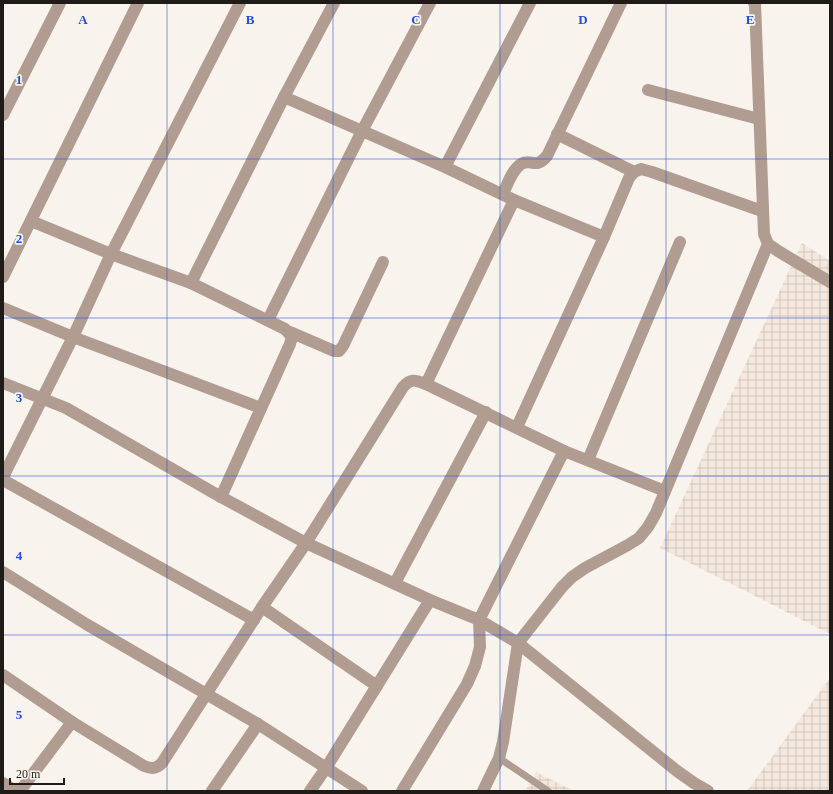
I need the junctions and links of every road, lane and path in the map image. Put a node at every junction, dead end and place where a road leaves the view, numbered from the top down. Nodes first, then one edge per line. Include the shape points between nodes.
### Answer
1 (60, 3) edge
2 (138, 3) edge
3 (240, 3) edge
4 (334, 3) edge
5 (430, 3) edge
6 (530, 3) edge
7 (621, 3) edge
8 (755, 3) edge
9 (648, 90) dead end
10 (284, 97) junction
11 (3, 115) edge
12 (759, 119) junction
13 (362, 131) junction
14 (557, 134) junction
15 (445, 167) junction
16 (634, 172) junction
17 (503, 194) junction
18 (514, 200) junction
19 (762, 211) junction
20 (31, 221) junction
21 (604, 237) junction
22 (680, 242) dead end
23 (768, 244) junction
24 (111, 254) junction
25 (383, 262) dead end
26 (3, 277) edge
27 (830, 282) edge
28 (191, 283) junction
29 (3, 308) edge
30 (268, 320) junction
31 (290, 332) junction
32 (73, 337) junction
33 (3, 383) edge
34 (426, 384) junction
35 (43, 398) junction
36 (261, 408) junction
37 (486, 412) junction
38 (517, 427) junction
39 (564, 451) junction
40 (588, 460) junction
41 (3, 477) edge
42 (3, 480) edge
43 (665, 492) junction
44 (221, 497) junction
45 (306, 543) junction
46 (3, 572) edge
47 (395, 583) junction
48 (430, 600) junction
49 (262, 607) junction
50 (254, 620) junction
51 (479, 620) junction
52 (518, 643) junction
53 (3, 675) edge
54 (377, 686) junction
55 (206, 694) junction
56 (72, 722) junction
57 (258, 724) junction
58 (499, 758) junction
59 (326, 768) junction
60 (3, 783) edge
61 (14, 791) edge
62 (20, 791) edge
63 (212, 791) edge
64 (310, 791) edge
65 (362, 791) edge
66 (402, 791) edge
67 (483, 791) edge
68 (548, 791) edge
69 (708, 791) edge

1 - 11 street
2 - 20 street
3 - 24 street
4 - 10 street
5 - 13 street
6 - 15 street
7 - 14 street
8 - 12 street
9 - 12 street
10 - 13 street
10 - 28 street
12 - 19 street
13 - 15 street
13 - 30 street
14 - 16 street
14 - 17 street via 542,162 520,165
15 - 17 street
16 - 19 street via 641,169 652,172
16 - 21 street via 629,178
17 - 18 street
18 - 21 street
18 - 34 street
19 - 23 street via 764,234
20 - 24 street
20 - 26 street
21 - 38 street
22 - 40 street
23 - 27 street
23 - 43 street
24 - 28 street
24 - 32 street
25 - 31 street via 339,351
28 - 30 street
29 - 32 street
30 - 31 street
31 - 36 street via 290,344
32 - 35 street
32 - 36 street
33 - 35 street
34 - 37 street
34 - 45 street via 415,380 403,387
35 - 41 street
35 - 44 street via 66,408
36 - 44 street
37 - 38 street
37 - 47 street
38 - 39 street
39 - 40 street
39 - 51 street
40 - 43 street
42 - 50 street
43 - 52 street via 648,527 639,538 572,577
44 - 45 street
45 - 47 street
45 - 49 street
46 - 55 street
47 - 48 street
48 - 51 street
48 - 54 street
49 - 50 street
49 - 54 street
50 - 55 street
51 - 52 street
51 - 66 street via 480,647 472,672 459,700
52 - 58 street
52 - 69 street via 677,771
53 - 56 street
54 - 59 street
55 - 56 street via 157,767 144,766
55 - 57 street
56 - 62 street
57 - 59 street
57 - 63 street
58 - 67 street
58 - 68 lane
59 - 64 street
59 - 65 street
60 - 61 street

